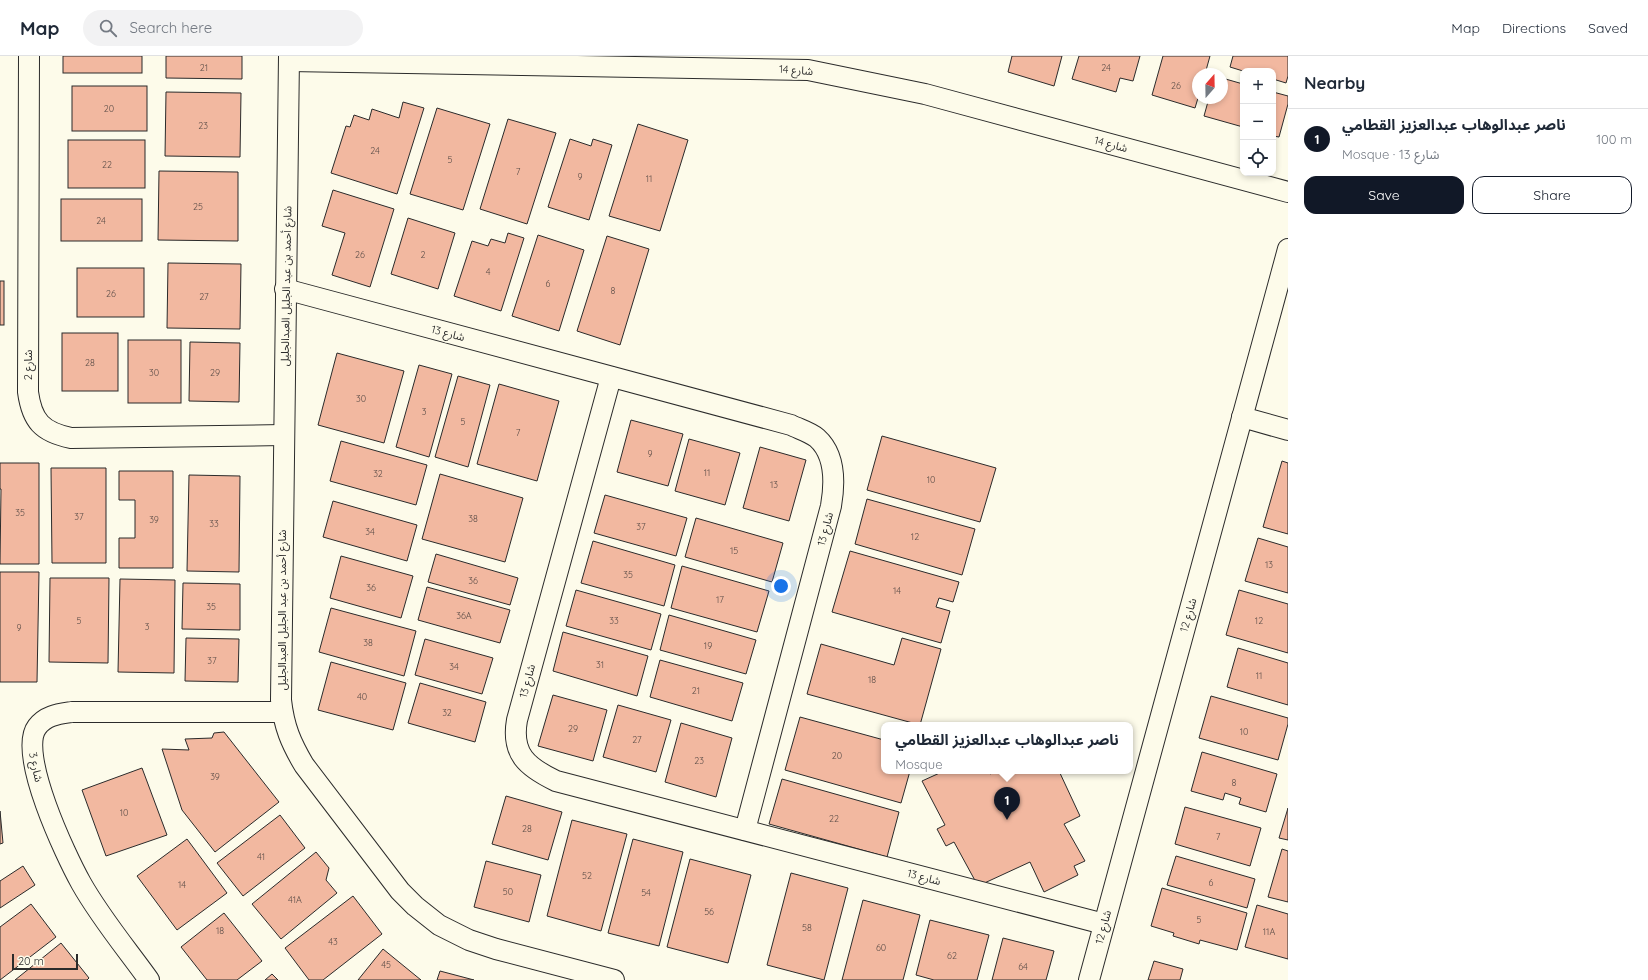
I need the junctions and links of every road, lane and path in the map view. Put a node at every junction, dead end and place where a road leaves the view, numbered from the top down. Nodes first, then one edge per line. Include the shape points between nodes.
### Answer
1 (29, 56) edge
2 (289, 58) edge
3 (1288, 192) edge
4 (1288, 250) edge
5 (286, 290) junction
6 (611, 377) junction
7 (1242, 417) junction
8 (1288, 430) edge
9 (283, 436) junction
10 (282, 712) junction
11 (745, 830) junction
12 (1104, 924) junction
13 (546, 972) edge
14 (149, 980) edge
15 (614, 980) edge
16 (1089, 980) edge

1 - 9 street, شارع 2 via 28,392 31,408 36,417 48,431 71,438
2 - 3 street, شارع 14 via 808,70 940,98
2 - 5 street, شارع أحمد بن عبد الجليل العبدالجليل
4 - 7 street, شارع 12
5 - 6 street, شارع 13
5 - 9 street, شارع أحمد بن عبد الجليل العبدالجليل
6 - 11 street, شارع 13 via 791,426 816,437 826,449 831,461 834,475 832,506
6 - 11 street, شارع 13 via 516,720 514,734 517,747 532,767 556,781
7 - 8 street
7 - 12 street, شارع 12
9 - 10 street, شارع أحمد بن عبد الجليل العبدالجليل
10 - 13 street, شارع أحمد بن عبد الجليل العبدالجليل via 292,746 304,766 400,891 415,906 439,925
10 - 14 street, شارع 3 via 72,712 46,718 36,728 31,744 32,753 41,790 63,846 91,899
11 - 12 street, شارع 13
12 - 16 street, شارع 12
13 - 15 street, شارع أحمد بن عبد الجليل العبدالجليل

